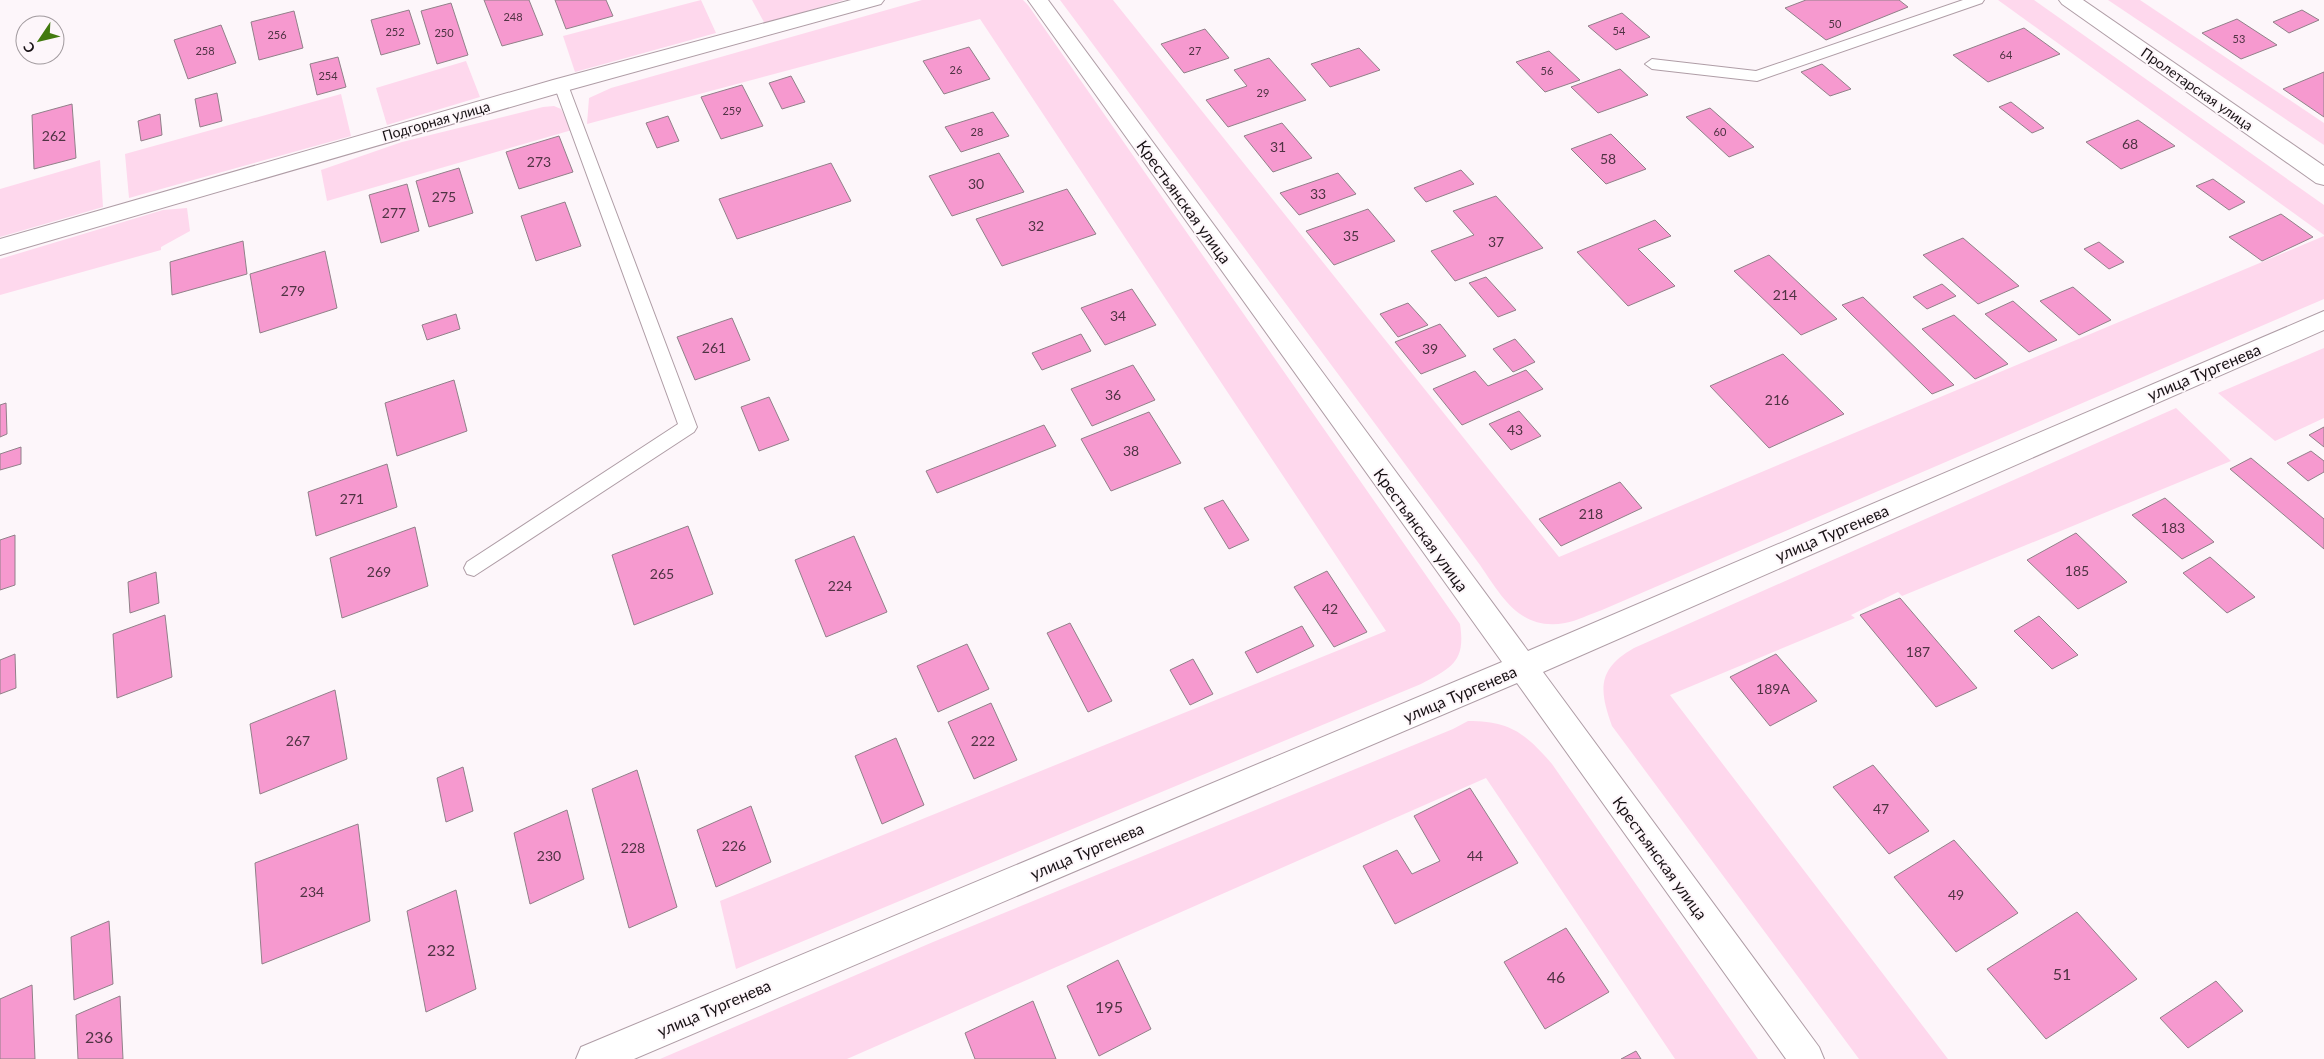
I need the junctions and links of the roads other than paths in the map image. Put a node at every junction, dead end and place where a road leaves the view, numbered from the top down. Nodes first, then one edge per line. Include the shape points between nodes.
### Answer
1 (874, 0) edge
2 (1038, 0) edge
3 (1977, 0) edge
4 (2069, 0) edge
5 (1652, 64) dead end
6 (561, 85) junction
7 (2324, 177) edge
8 (0, 247) edge
9 (2324, 320) edge
10 (474, 568) dead end
11 (1521, 668) junction
12 (592, 1059) edge
13 (1807, 1059) edge

1 - 6 street, Подгорная улица
2 - 11 street, Крестьянская улица
3 - 5 lane via 1757,76
4 - 7 street, Пролетарская улица
6 - 8 street, Подгорная улица
6 - 10 lane via 688,427
9 - 11 street, улица Тургенева
11 - 12 street, улица Тургенева
11 - 13 street, Крестьянская улица

